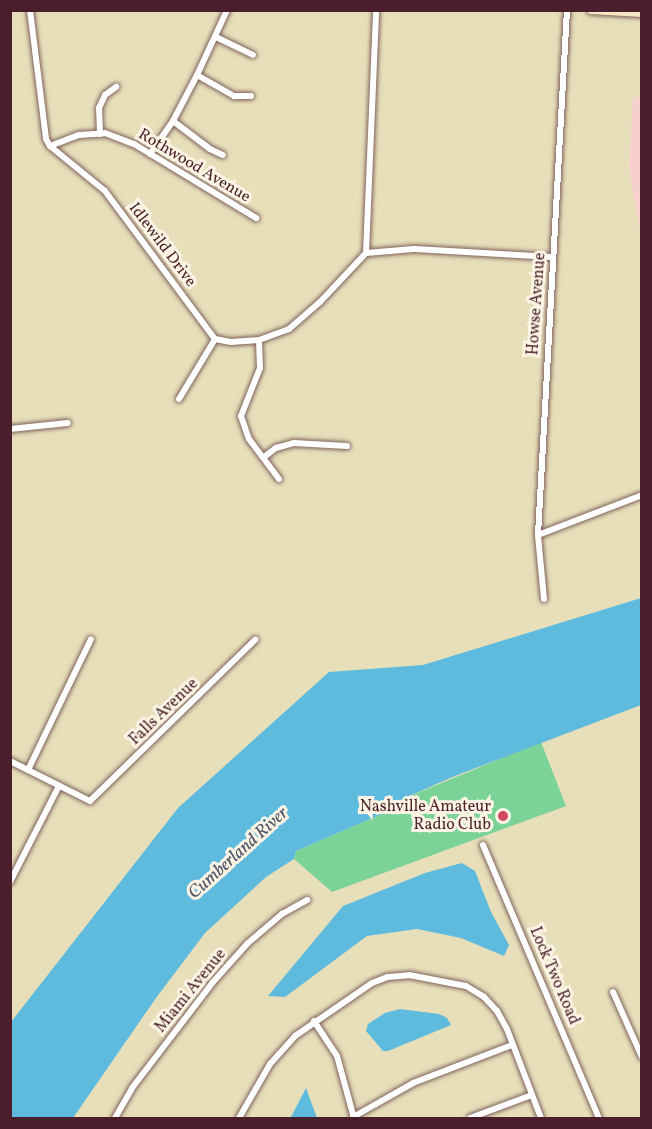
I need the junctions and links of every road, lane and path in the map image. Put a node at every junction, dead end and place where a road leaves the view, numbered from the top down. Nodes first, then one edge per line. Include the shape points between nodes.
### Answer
1 (30, 10) edge
2 (227, 10) edge
3 (376, 10) edge
4 (567, 10) edge
5 (591, 10) edge
6 (642, 13) edge
7 (216, 37) junction
8 (253, 55) dead end
9 (197, 75) junction
10 (116, 87) dead end
11 (251, 96) dead end
12 (173, 120) junction
13 (100, 134) junction
14 (50, 146) junction
15 (150, 154) junction
16 (223, 155) dead end
17 (256, 218) dead end
18 (364, 255) junction
19 (553, 257) junction
20 (214, 339) junction
21 (259, 340) junction
22 (179, 399) dead end
23 (68, 423) dead end
24 (10, 429) edge
25 (347, 446) dead end
26 (264, 457) junction
27 (279, 479) dead end
28 (642, 495) edge
29 (538, 535) junction
30 (544, 599) dead end
31 (91, 639) dead end
32 (255, 640) dead end
33 (10, 761) edge
34 (28, 770) junction
35 (59, 786) junction
36 (483, 845) dead end
37 (10, 882) edge
38 (307, 900) dead end
39 (613, 992) dead end
40 (314, 1021) junction
41 (512, 1045) junction
42 (642, 1057) edge
43 (532, 1095) junction
44 (353, 1118) edge
45 (115, 1119) edge
46 (239, 1119) edge
47 (470, 1119) edge
48 (541, 1119) edge
49 (599, 1119) edge

1 - 14 street via 43,126
2 - 7 street
3 - 18 street
4 - 19 street, Howse Avenue
5 - 6 main road
7 - 8 street
7 - 9 street
9 - 11 street via 234,96
9 - 12 street
10 - 13 street via 105,95 99,108
12 - 15 street
12 - 16 street
13 - 14 street, Rothwood Avenue via 79,135
13 - 15 street, Rothwood Avenue via 134,144
14 - 20 street, Idlewild Drive via 105,191
15 - 17 street, Rothwood Avenue
18 - 19 street via 414,249
18 - 21 street via 320,303 289,329
19 - 29 street, Howse Avenue
20 - 21 street
20 - 22 street
21 - 26 street via 260,368 242,416 249,439
23 - 24 street
25 - 26 street via 294,443 276,448
26 - 27 street
28 - 29 street
29 - 30 street, Howse Avenue
31 - 34 street
32 - 35 street, Falls Avenue via 89,801
33 - 34 street
34 - 35 street
35 - 37 street
36 - 49 street, Lock Two Road
38 - 45 street, Miami Avenue via 282,914 248,943 213,982 132,1088
39 - 42 street
40 - 41 street via 372,983 409,975 466,986 484,997 497,1011
40 - 44 street via 337,1056
40 - 46 street via 283,1048
41 - 43 street
41 - 44 street via 413,1083
43 - 47 street
43 - 48 street

